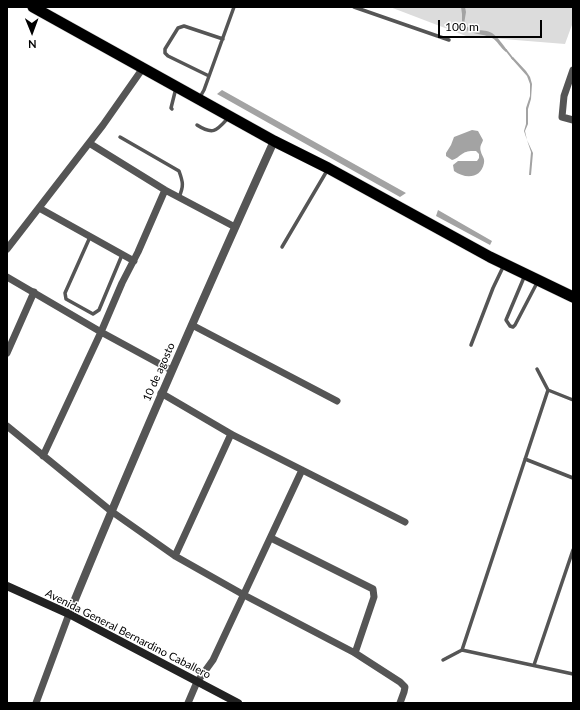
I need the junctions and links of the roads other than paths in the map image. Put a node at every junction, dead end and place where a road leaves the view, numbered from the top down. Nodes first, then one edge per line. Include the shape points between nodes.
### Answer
1 (33, 7) edge
2 (234, 7) edge
3 (354, 7) edge
4 (223, 39) junction
5 (449, 40) dead end
6 (143, 68) junction
7 (573, 70) edge
8 (209, 76) junction
9 (176, 87) junction
10 (199, 99) junction
11 (172, 110) dead end
12 (230, 116) junction
13 (573, 120) edge
14 (196, 125) dead end
15 (120, 137) dead end
16 (274, 140) junction
17 (89, 143) junction
18 (328, 168) junction
19 (165, 190) junction
20 (179, 197) junction
21 (39, 208) junction
22 (235, 227) junction
23 (90, 237) junction
24 (282, 247) dead end
25 (7, 249) edge
26 (122, 255) junction
27 (134, 261) junction
28 (504, 264) junction
29 (525, 274) junction
30 (7, 276) edge
31 (538, 280) junction
32 (34, 292) junction
33 (573, 297) edge
34 (192, 325) junction
35 (101, 332) junction
36 (471, 345) dead end
37 (7, 353) edge
38 (537, 368) dead end
39 (171, 370) junction
40 (548, 390) junction
41 (161, 393) junction
42 (573, 400) edge
43 (338, 401) dead end
44 (7, 426) edge
45 (231, 434) junction
46 (43, 456) junction
47 (525, 459) junction
48 (302, 470) junction
49 (573, 478) edge
50 (111, 511) junction
51 (405, 522) dead end
52 (271, 538) junction
53 (573, 550) edge
54 (175, 556) junction
55 (7, 586) edge
56 (244, 595) junction
57 (69, 614) junction
58 (462, 650) junction
59 (356, 653) junction
60 (443, 660) dead end
61 (534, 665) junction
62 (573, 674) edge
63 (198, 682) junction
64 (36, 703) edge
65 (188, 703) edge
66 (238, 703) edge
67 (400, 703) edge

1 - 6 highway
2 - 4 lane
3 - 5 lane
4 - 8 lane
4 - 8 lane via 184,26 178,28 165,49 168,56
6 - 9 highway
6 - 17 street
7 - 13 street via 564,96 562,117
8 - 10 lane
9 - 10 highway
9 - 11 lane via 171,103
10 - 12 highway
12 - 14 lane via 218,129 205,131
12 - 16 highway
15 - 20 lane via 179,171 183,187
16 - 18 highway
16 - 22 street, 10 de agosto
17 - 19 street
17 - 21 street
18 - 24 lane
18 - 28 highway
19 - 20 street
19 - 27 street
20 - 22 street
21 - 23 street
21 - 25 street
22 - 34 street, 10 de agosto
23 - 26 street
23 - 26 lane via 65,293 66,299 93,314 99,310
26 - 27 street
27 - 35 street
28 - 29 highway
28 - 36 lane
29 - 31 highway
29 - 31 lane via 506,320 510,326 514,327
30 - 32 street
31 - 33 highway
32 - 35 street
32 - 37 street
34 - 39 street, 10 de agosto
34 - 43 street
35 - 39 street
35 - 46 street
38 - 40 lane
39 - 41 street, 10 de agosto
40 - 42 lane
40 - 47 lane
41 - 45 street
41 - 50 street, 10 de agosto
44 - 46 street
45 - 48 street
45 - 54 street
46 - 50 street
47 - 49 lane
47 - 58 lane
48 - 51 street
48 - 52 street
50 - 54 street
50 - 57 street, 10 de agosto
52 - 56 street
52 - 59 street via 373,589 374,597
53 - 61 lane
54 - 56 street
55 - 57 main road, Avenida General Bernardino Caballero
56 - 59 street
56 - 63 street via 214,660
57 - 63 main road, Avenida General Bernardino Caballero
57 - 64 street
58 - 60 lane
58 - 61 lane
59 - 67 street via 403,684 405,687
61 - 62 lane
63 - 65 street
63 - 66 main road, Avenida General Bernardino Caballero

